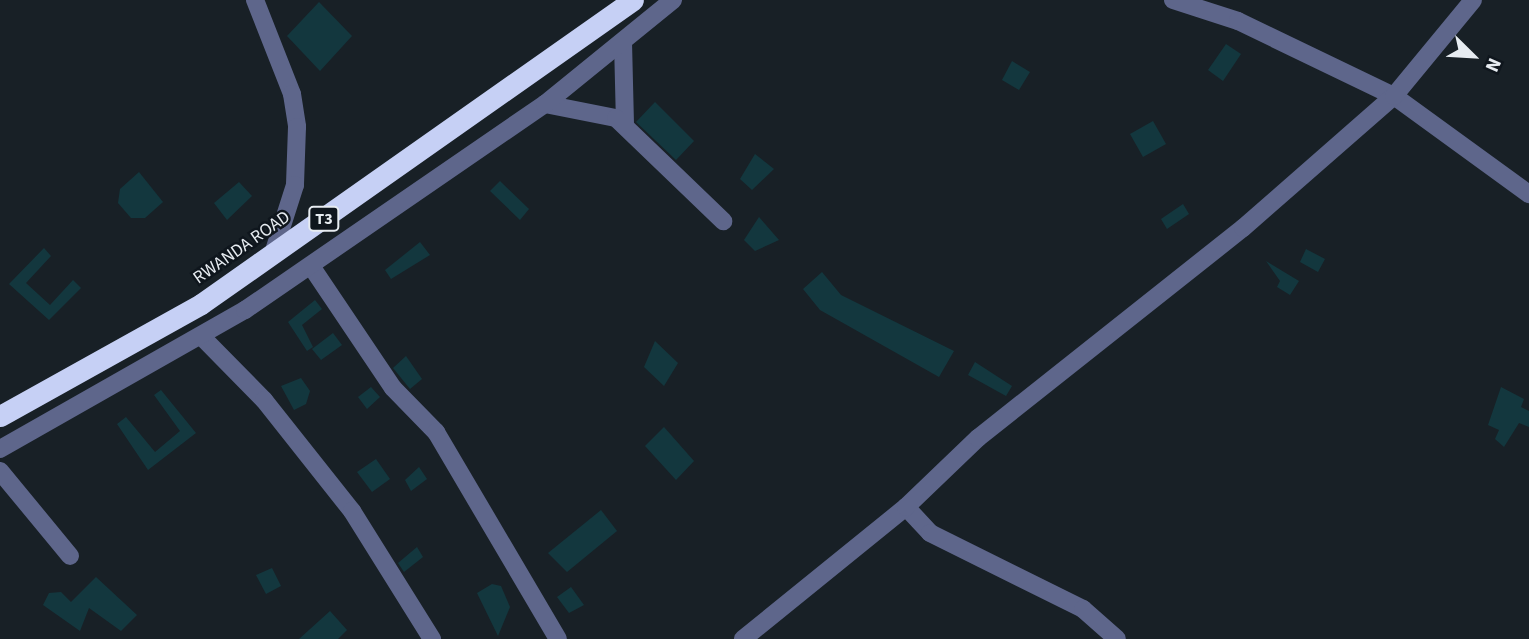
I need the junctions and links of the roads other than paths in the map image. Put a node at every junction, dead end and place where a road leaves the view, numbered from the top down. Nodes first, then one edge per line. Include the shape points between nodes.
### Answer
1 (256, 0) edge
2 (633, 0) edge
3 (673, 0) edge
4 (1172, 0) edge
5 (1473, 0) edge
6 (623, 42) junction
7 (1394, 96) junction
8 (545, 104) junction
9 (625, 125) junction
10 (1529, 194) edge
11 (723, 222) dead end
12 (274, 254) junction
13 (311, 266) junction
14 (202, 338) junction
15 (0, 415) edge
16 (0, 449) edge
17 (0, 471) edge
18 (906, 507) junction
19 (70, 556) dead end
20 (432, 639) edge
21 (558, 639) edge
22 (743, 639) edge
23 (1117, 639) edge

1 - 12 street via 292,94 297,127 295,185
2 - 12 highway, RWANDA ROAD / T3
3 - 6 street
4 - 7 street via 1238,21
5 - 7 street
6 - 8 street
6 - 9 street
7 - 10 street
7 - 18 street via 1243,228 978,438
8 - 9 street via 593,109
8 - 13 street
9 - 11 street
12 - 15 highway, RWANDA ROAD / T3 via 201,304
13 - 14 street
13 - 21 street via 393,388 436,432
14 - 16 street
14 - 20 street via 264,400 352,511
17 - 19 street
18 - 22 street
18 - 23 street via 930,533 1083,610

